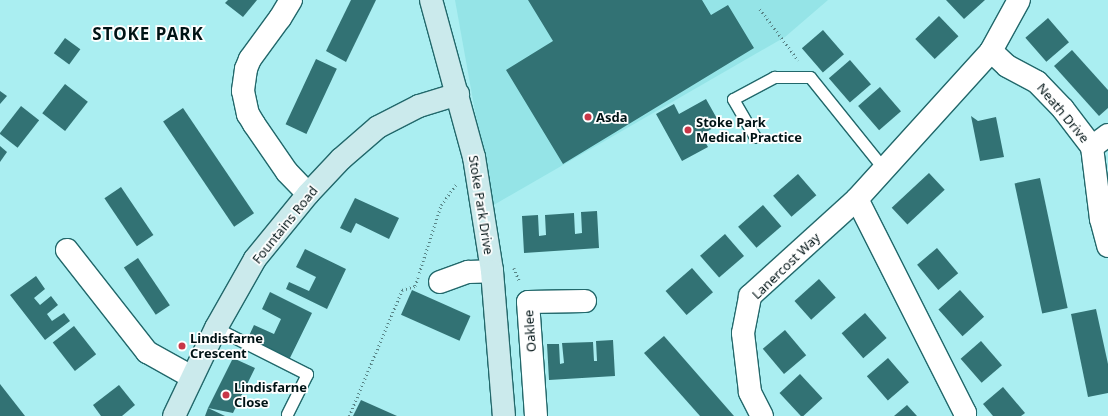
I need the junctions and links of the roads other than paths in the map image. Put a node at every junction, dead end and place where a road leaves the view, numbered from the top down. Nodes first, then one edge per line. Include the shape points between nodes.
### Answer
1 (291, 0) edge
2 (431, 0) edge
3 (1019, 0) edge
4 (991, 51) junction
5 (458, 94) junction
6 (755, 137) dead end
7 (1100, 141) edge
8 (884, 169) junction
9 (308, 194) junction
10 (857, 199) junction
11 (1108, 246) edge
12 (67, 250) dead end
13 (492, 271) junction
14 (440, 282) dead end
15 (585, 301) dead end
16 (216, 328) junction
17 (192, 377) junction
18 (287, 414) dead end
19 (174, 416) edge
20 (504, 416) edge
21 (536, 416) edge
22 (762, 416) edge
23 (965, 416) edge

1 - 9 street via 250,59 243,91 248,114 254,124 287,172
2 - 5 street, Stoke Park Drive
3 - 4 street, Lanercost Way
4 - 7 street, Neath Drive via 1008,66 1037,82
4 - 8 street, Lanercost Way
5 - 9 street, Fountains Road via 419,106 378,128 341,159
5 - 13 street, Stoke Park Drive via 474,157
6 - 8 lane via 733,100 774,77 810,77
7 - 11 street, Neath Drive via 1101,220
8 - 10 street, Lanercost Way
9 - 16 street, Fountains Road via 255,259
10 - 22 street, Lanercost Way via 750,296 743,333 750,392
10 - 23 street
12 - 17 street via 147,352
13 - 14 street via 468,272
13 - 20 street, Stoke Park Drive
15 - 21 street, Oaklee via 528,302
16 - 17 street, Fountains Road
16 - 18 lane via 307,374
17 - 19 street, Fountains Road

